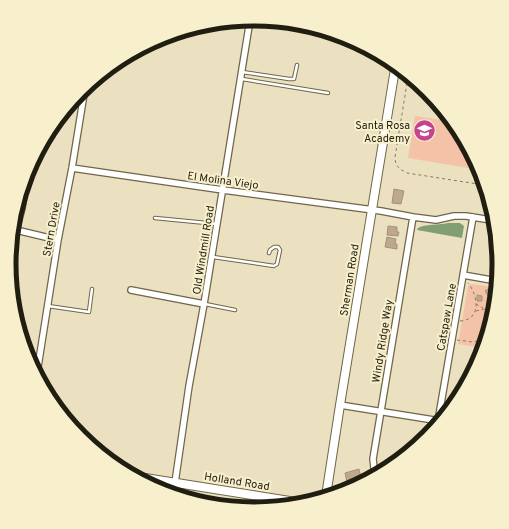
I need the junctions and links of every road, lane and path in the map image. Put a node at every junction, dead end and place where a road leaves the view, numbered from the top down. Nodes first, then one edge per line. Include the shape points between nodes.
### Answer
1 (249, 26) edge
2 (297, 65) dead end
3 (395, 71) edge
4 (242, 72) junction
5 (241, 79) junction
6 (407, 81) edge
7 (328, 93) dead end
8 (83, 99) edge
9 (72, 168) junction
10 (479, 184) edge
11 (223, 190) junction
12 (372, 211) junction
13 (413, 217) junction
14 (473, 217) junction
15 (155, 218) dead end
16 (488, 220) edge
17 (217, 224) junction
18 (18, 231) edge
19 (58, 240) junction
20 (269, 254) dead end
21 (212, 256) junction
22 (463, 275) junction
23 (492, 280) edge
24 (92, 289) dead end
25 (130, 290) dead end
26 (204, 304) junction
27 (476, 304) junction
28 (48, 306) junction
29 (484, 309) junction
30 (235, 310) dead end
31 (488, 311) edge
32 (475, 312) junction
33 (455, 320) junction
34 (452, 340) junction
35 (480, 340) edge
36 (38, 365) edge
37 (340, 405) junction
38 (381, 412) junction
39 (440, 415) edge
40 (435, 420) edge
41 (376, 470) edge
42 (151, 479) edge
43 (175, 483) junction
44 (172, 488) edge
45 (176, 489) edge
46 (327, 491) edge
47 (288, 501) edge

1 - 4 street, Old Windmill Road
2 - 4 lane via 294,79
3 - 12 street, Sherman Road
4 - 5 street, Old Windmill Road
5 - 7 lane
5 - 11 street, Old Windmill Road
6 - 10 path via 395,164 407,173
8 - 9 street, Stern Drive
9 - 11 street, El Molina Viejo
9 - 19 street, Stern Drive
11 - 12 street, El Molina Viejo
11 - 17 street, Old Windmill Road
12 - 13 street, El Molina Viejo
12 - 37 street, Sherman Road
13 - 14 street, El Molina Viejo via 436,220 454,216
13 - 38 street, Windy Ridge Way
14 - 16 street, El Molina Viejo
14 - 22 street, Catspaw Lane
15 - 17 lane
17 - 21 street, Old Windmill Road
18 - 19 street
19 - 28 street, Stern Drive
20 - 21 lane via 274,247 280,250 277,264 274,266
21 - 26 street, Old Windmill Road
22 - 23 street
22 - 27 path via 474,290
22 - 33 street, Catspaw Lane
24 - 28 lane via 89,312
25 - 26 street
26 - 30 lane
26 - 43 street, Old Windmill Road
27 - 29 path
27 - 32 path
28 - 36 street, Stern Drive
29 - 31 path
29 - 32 path
32 - 33 path via 468,319
33 - 34 street, Catspaw Lane
34 - 35 path
34 - 39 street, Catspaw Lane
37 - 38 street
37 - 46 street, Sherman Road
38 - 40 street
38 - 41 street, Windy Ridge Way via 373,459
42 - 43 street, Holland Road
43 - 44 street
43 - 45 street
43 - 47 street, Holland Road

